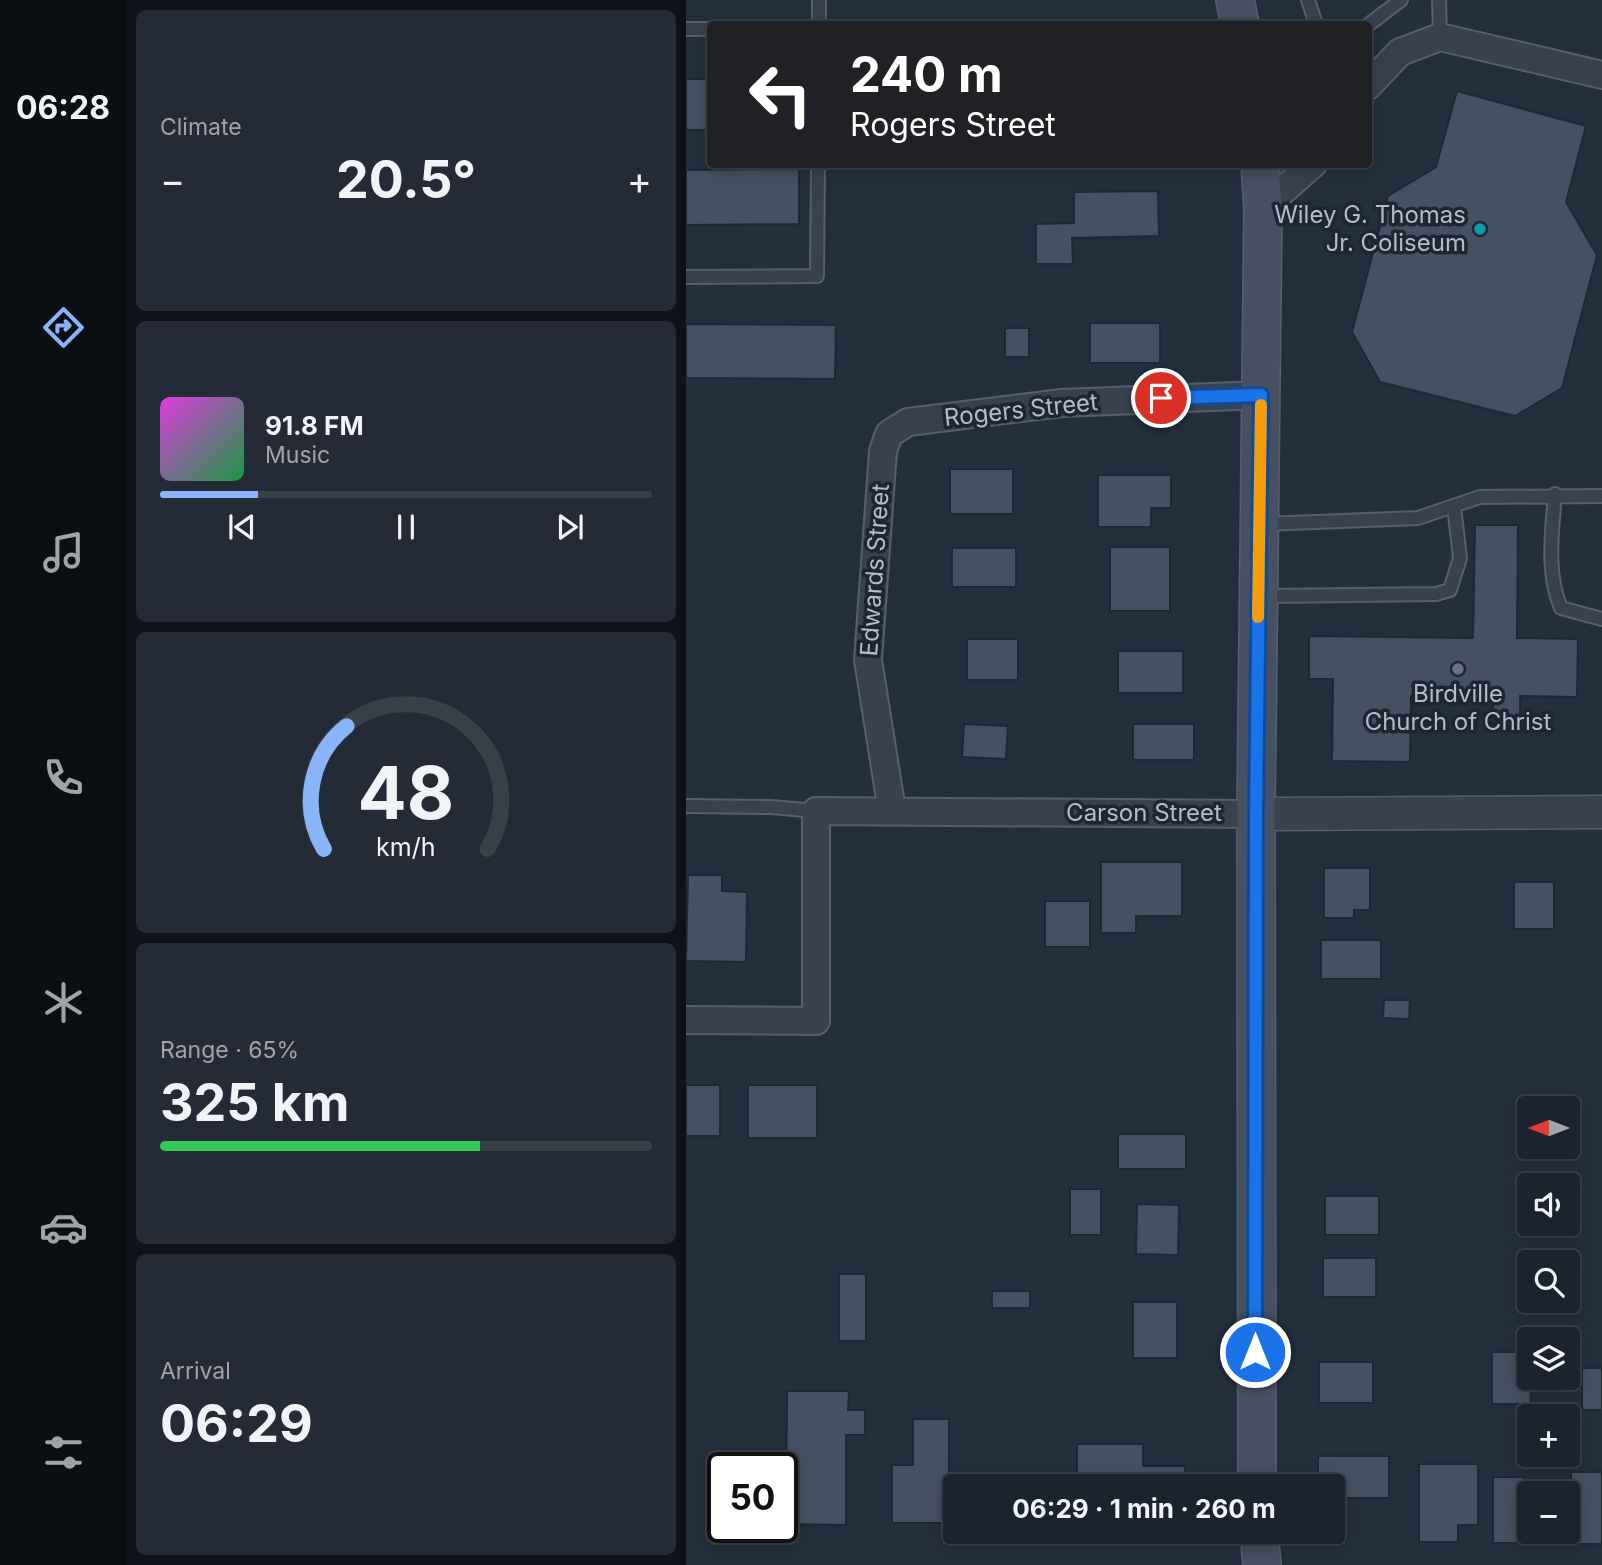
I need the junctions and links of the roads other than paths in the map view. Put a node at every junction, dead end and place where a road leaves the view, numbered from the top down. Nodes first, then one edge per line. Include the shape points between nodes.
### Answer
1 (819, 0) edge
2 (1235, 0) edge
3 (1308, 0) edge
4 (1401, 0) edge
5 (1439, 0) edge
6 (819, 21) edge
7 (1239, 21) edge
8 (1315, 21) edge
9 (1372, 22) edge
10 (686, 29) edge
11 (707, 29) edge
12 (1440, 37) junction
13 (1602, 75) edge
14 (1372, 82) edge
15 (818, 168) edge
16 (1260, 168) edge
17 (1308, 168) edge
18 (1263, 208) junction
19 (686, 277) edge
20 (1261, 395) junction
21 (908, 422) joint
22 (1555, 494) junction
23 (1602, 496) edge
24 (1454, 506) junction
25 (1259, 524) junction
26 (1258, 596) junction
27 (1602, 619) edge
28 (686, 806) edge
29 (816, 811) junction
30 (892, 811) junction
31 (1602, 812) edge
32 (1256, 814) junction
33 (686, 1020) edge
34 (1257, 1474) edge
35 (1260, 1544) edge
36 (1262, 1565) edge

1 - 6 lane
2 - 7 main road
3 - 8 lane
4 - 9 lane
5 - 12 lane
10 - 11 lane
12 - 13 street
12 - 14 street via 1400,52
15 - 19 lane via 817,276
16 - 18 main road
17 - 18 street
18 - 20 main road
20 - 21 street, Rogers Street via 1062,402
20 - 25 main road
21 - 30 street, Edwards Street via 889,434 883,451 868,660
22 - 23 lane
22 - 24 lane via 1480,496
22 - 27 lane via 1555,595 1561,608
24 - 25 lane via 1418,518
24 - 26 lane via 1460,558 1450,590 1436,594
25 - 26 main road
26 - 32 main road
28 - 29 lane, Carson Street
29 - 30 street, Carson Street
29 - 33 street via 816,1021
30 - 32 street, Carson Street
31 - 32 street, Carson Street
32 - 34 main road
35 - 36 main road

